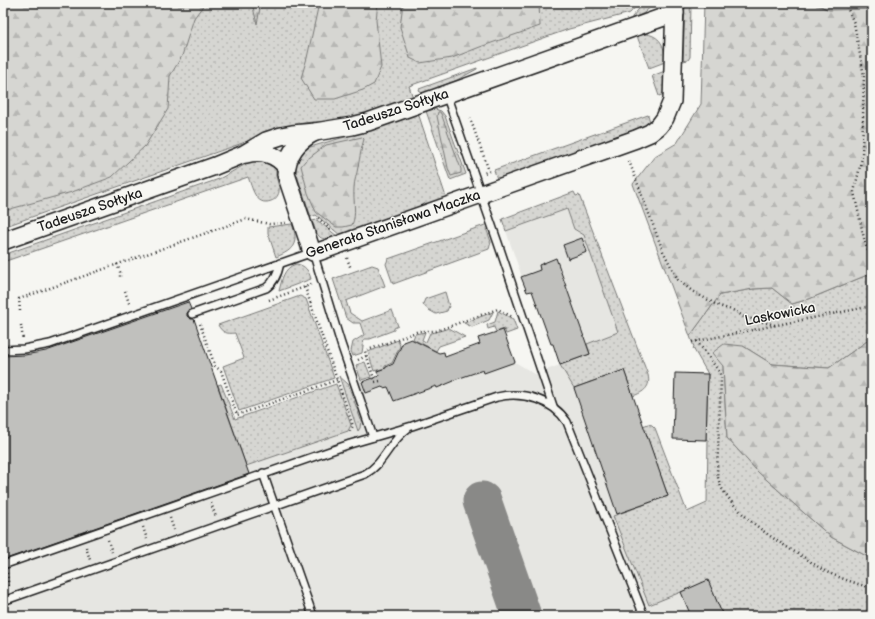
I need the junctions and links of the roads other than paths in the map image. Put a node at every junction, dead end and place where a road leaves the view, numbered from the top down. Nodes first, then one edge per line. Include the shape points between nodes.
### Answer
1 (675, 8) edge
2 (446, 94) junction
3 (315, 132) junction
4 (244, 154) junction
5 (286, 167) junction
6 (481, 194) junction
7 (3, 241) edge
8 (313, 252) junction
9 (280, 262) junction
10 (192, 314) dead end
11 (3, 350) edge
12 (553, 406) junction
13 (412, 426) junction
14 (373, 437) junction
15 (263, 473) junction
16 (274, 506) junction
17 (3, 565) edge
18 (3, 601) edge
19 (313, 616) edge
20 (644, 616) edge

1 - 2 street, Tadeusza Sołtyka
1 - 6 street, Generała Stanisława Maczka via 672,101 670,110 659,126 636,139
2 - 3 street, Tadeusza Sołtyka via 368,122
2 - 6 lane
3 - 4 street, Tadeusza Sołtyka via 281,136 266,141
3 - 5 street via 294,148
4 - 5 street via 266,153 279,159
4 - 7 street, Tadeusza Sołtyka
5 - 8 street via 287,179
6 - 8 street, Generała Stanisława Maczka via 323,251
6 - 12 lane
8 - 9 lane, Generała Stanisława Maczka
8 - 14 lane
9 - 10 lane via 275,279 266,288
9 - 11 lane, Generała Stanisława Maczka via 50,344
12 - 13 lane via 526,397 508,395
12 - 20 lane via 567,422
13 - 14 lane
13 - 16 lane via 400,434 372,470
14 - 15 lane
15 - 16 lane
15 - 17 lane
16 - 18 lane
16 - 19 lane

